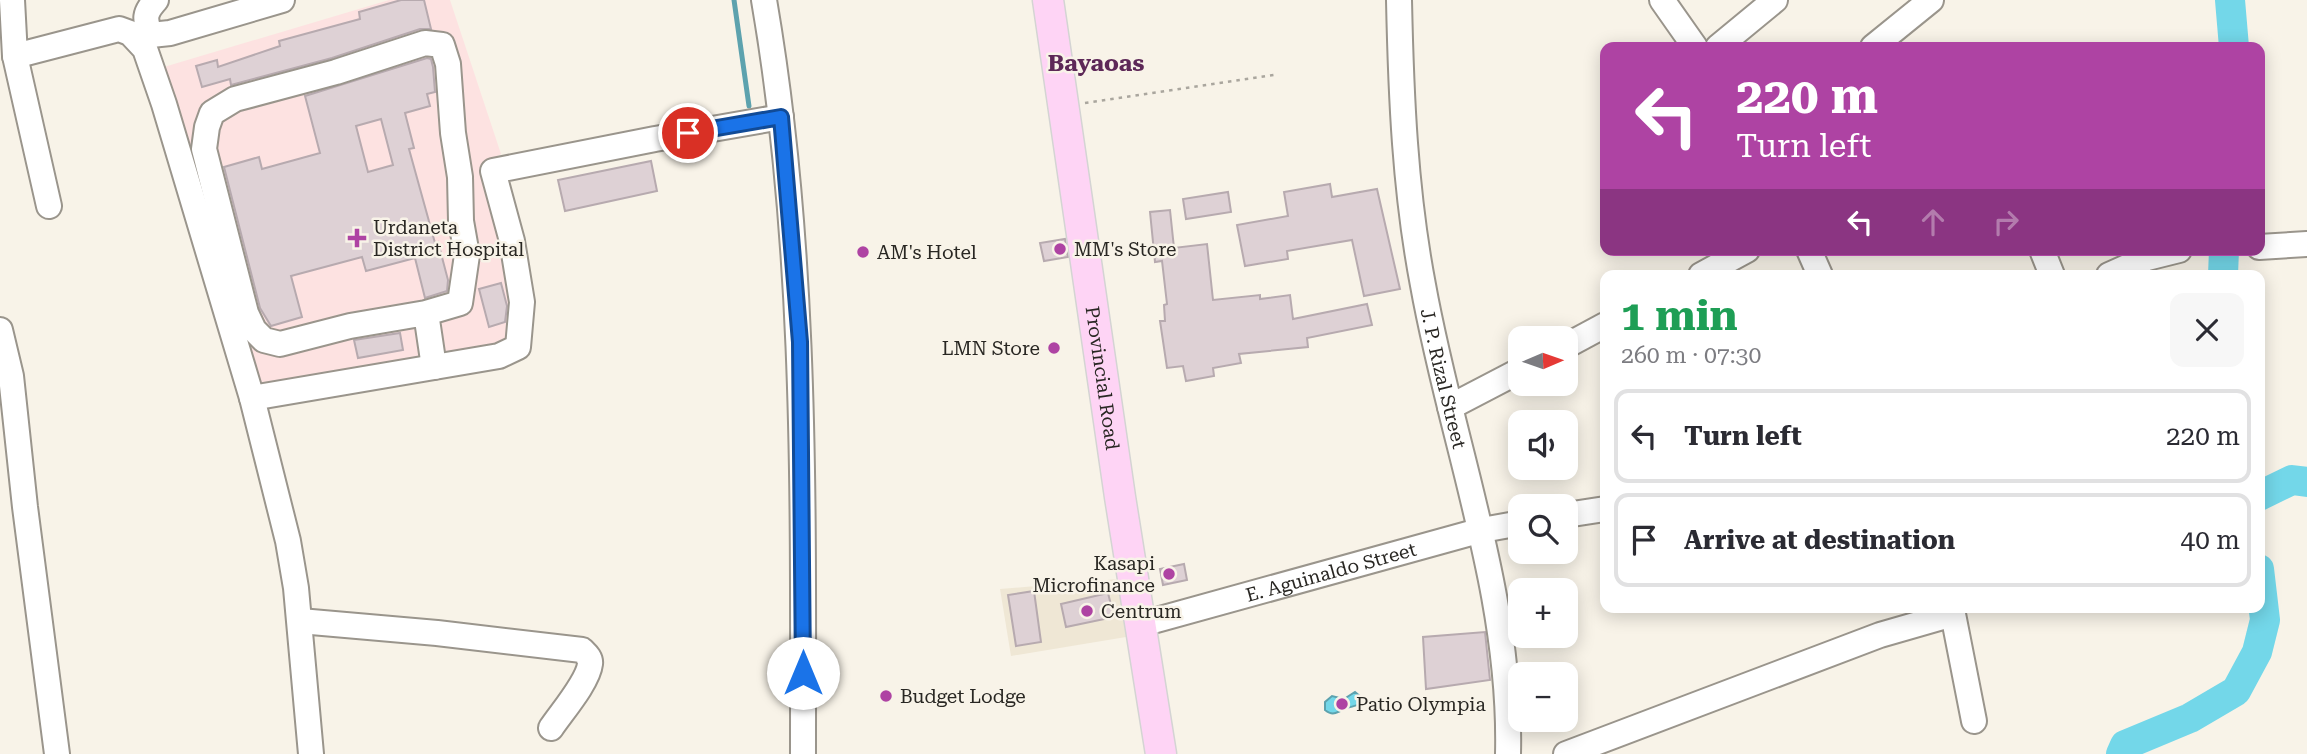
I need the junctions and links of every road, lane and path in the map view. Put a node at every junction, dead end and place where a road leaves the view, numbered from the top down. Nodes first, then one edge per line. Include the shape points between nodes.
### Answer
1 (156, 0) edge
2 (282, 0) edge
3 (764, 0) edge
4 (1048, 0) edge
5 (1399, 0) edge
6 (1662, 0) edge
7 (1775, 0) edge
8 (1931, 0) edge
9 (8, 6) edge
10 (1691, 42) edge
11 (1724, 42) edge
12 (1879, 42) edge
13 (15, 56) junction
14 (1274, 75) dead end
15 (1064, 106) junction
16 (781, 117) junction
17 (493, 171) junction
18 (460, 177) junction
19 (49, 206) dead end
20 (2307, 244) edge
21 (2265, 247) edge
22 (1736, 256) edge
23 (2155, 256) edge
24 (1710, 270) edge
25 (2120, 270) edge
26 (426, 313) junction
27 (1600, 328) edge
28 (0, 330) edge
29 (1578, 340) edge
30 (434, 367) junction
31 (1508, 377) edge
32 (252, 398) junction
33 (1450, 407) junction
34 (1600, 510) edge
35 (1578, 513) edge
36 (1508, 525) edge
37 (1482, 530) junction
38 (1946, 613) edge
39 (1952, 613) edge
40 (300, 621) junction
41 (1142, 624) junction
42 (1974, 721) dead end
43 (551, 727) dead end
44 (57, 754) edge
45 (311, 754) edge
46 (803, 754) edge
47 (1161, 754) edge
48 (1508, 754) edge
49 (1566, 754) edge

1 - 2 street via 146,10 151,34 170,33
3 - 16 street
4 - 15 main road, Provincial Road
5 - 33 street, J. P. Rizal Street via 1405,153 1423,285
6 - 10 street
7 - 11 street
8 - 12 street
9 - 13 street
13 - 19 street
13 - 32 street via 119,29 130,33 145,49
14 - 15 path
15 - 41 main road, Provincial Road
16 - 17 street
16 - 46 street via 800,342
17 - 18 street
17 - 30 street via 522,302 518,347 499,356
18 - 26 street via 467,255 460,303
18 - 26 street via 449,64 442,44 435,42 235,99 212,113 206,127 204,149 246,313 264,340 280,344
20 - 21 street
22 - 24 street
23 - 25 street
26 - 30 street
27 - 29 street
28 - 44 street via 11,376
30 - 32 street
31 - 33 street
32 - 40 street via 288,541
33 - 37 street, J. P. Rizal Street
34 - 35 street
36 - 37 street, E. Aguinaldo Street
37 - 41 street, E. Aguinaldo Street
37 - 48 street, J. P. Rizal Street via 1497,609
38 - 49 street
39 - 42 street
40 - 43 street via 582,650 589,657 586,676
40 - 45 street
41 - 47 main road, Provincial Road

